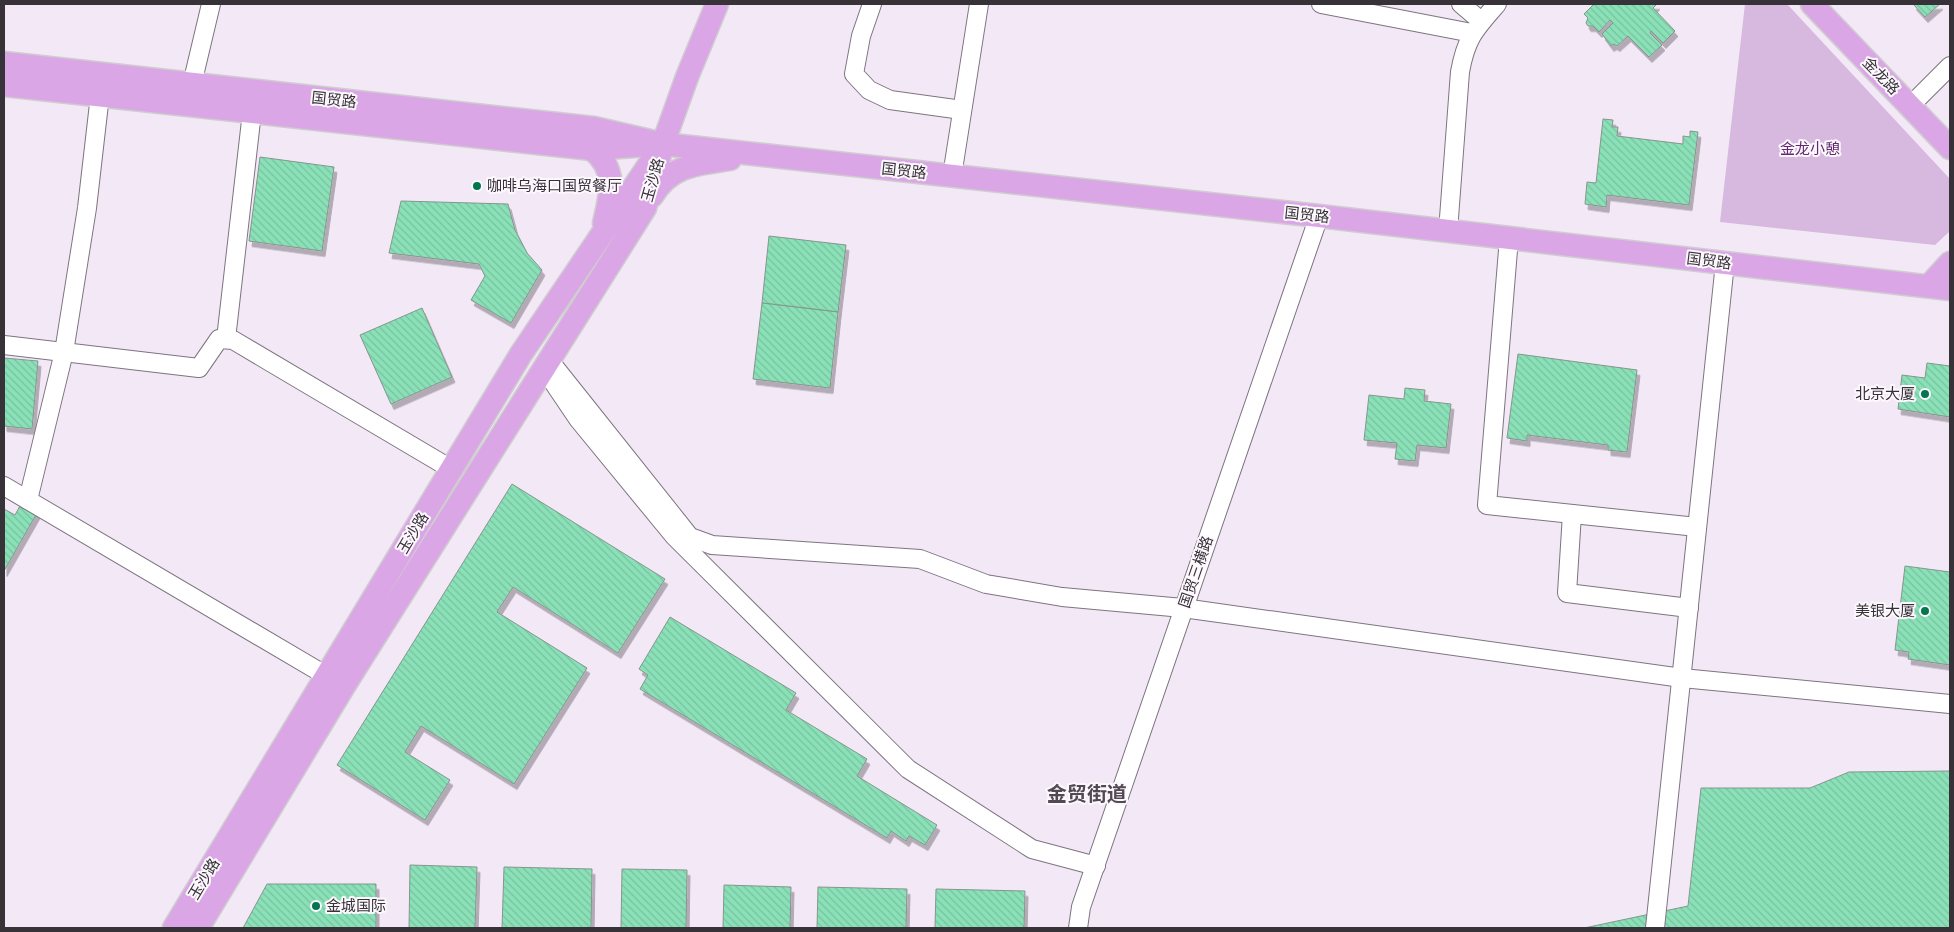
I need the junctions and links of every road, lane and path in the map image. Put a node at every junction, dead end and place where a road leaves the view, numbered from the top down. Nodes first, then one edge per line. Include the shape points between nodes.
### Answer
1 (211, 4) edge
2 (717, 4) edge
3 (872, 4) edge
4 (979, 4) edge
5 (1321, 4) edge
6 (1461, 4) edge
7 (1497, 4) edge
8 (1812, 4) edge
9 (1477, 27) junction
10 (4, 63) edge
11 (1950, 66) edge
12 (192, 84) junction
13 (4, 85) edge
14 (100, 95) junction
15 (678, 101) junction
16 (1910, 106) junction
17 (962, 110) junction
18 (252, 112) junction
19 (593, 138) junction
20 (663, 144) junction
21 (1950, 148) edge
22 (758, 155) junction
23 (952, 176) junction
24 (645, 208) junction
25 (1319, 216) junction
26 (1448, 231) junction
27 (600, 236) junction
28 (1509, 238) junction
29 (1725, 263) junction
30 (1950, 263) edge
31 (1940, 288) edge
32 (226, 339) junction
33 (4, 345) edge
34 (64, 352) junction
35 (547, 364) junction
36 (446, 466) dead end
37 (4, 486) edge
38 (28, 500) junction
39 (1572, 514) junction
40 (1698, 527) junction
41 (1184, 608) junction
42 (1689, 608) junction
43 (1682, 678) junction
44 (336, 681) junction
45 (1950, 704) edge
46 (1096, 866) junction
47 (174, 928) edge
48 (198, 928) edge
49 (1078, 928) edge
50 (1654, 928) edge

1 - 12 street
2 - 15 main road, 玉沙路
3 - 17 street via 861,36 854,74 869,90 890,100
4 - 17 street
5 - 9 street
6 - 9 street
7 - 9 street
8 - 16 main road, 金龙路
9 - 26 street via 1467,42 1460,72
10 - 12 main road, 国贸路
11 - 16 street
12 - 19 main road, 国贸路
13 - 14 main road, 国贸路
14 - 18 main road, 国贸路
14 - 34 street via 87,208
15 - 19 main road via 667,121 655,128
15 - 20 main road, 玉沙路
16 - 21 main road, 金龙路
17 - 23 street
18 - 19 main road, 国贸路
18 - 32 street
19 - 20 main road, 国贸路
19 - 27 main road via 606,163 611,184
20 - 22 main road, 国贸路
20 - 24 main road, 玉沙路
20 - 27 main road, 玉沙路
22 - 23 main road, 国贸路
22 - 24 main road via 687,167 671,174 659,183
23 - 25 main road, 国贸路
24 - 35 main road, 玉沙路
25 - 26 main road, 国贸路
25 - 41 street, 国贸三横路
26 - 28 main road, 国贸路
27 - 44 main road, 玉沙路 via 521,354
28 - 29 main road, 国贸路
28 - 39 street via 1487,505
29 - 31 main road, 国贸路
29 - 40 street
30 - 31 main road
32 - 34 street via 219,339 199,368
32 - 36 street via 233,340
33 - 34 street
34 - 38 street
35 - 41 street via 690,537 712,545 920,560 986,584 1062,597
35 - 44 main road, 玉沙路
35 - 46 street via 578,419 674,536 908,768 1032,849
37 - 38 street
38 - 44 street
39 - 40 street
39 - 42 street via 1567,593
40 - 42 street
41 - 43 street
41 - 46 street, 国贸三横路
42 - 43 street
43 - 45 street
43 - 50 street
44 - 47 main road, 玉沙路
44 - 48 main road, 玉沙路
46 - 49 street, 国贸三横路 via 1081,907

